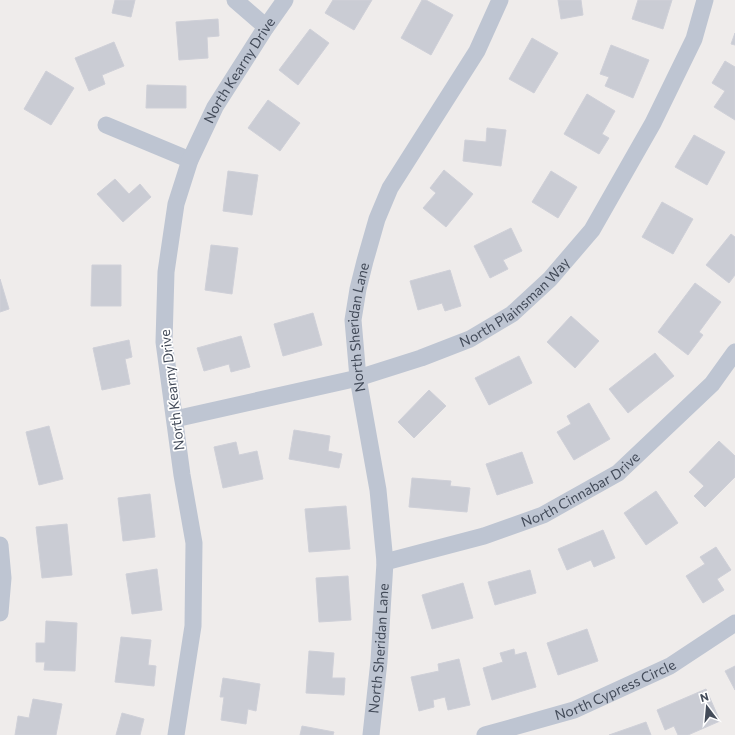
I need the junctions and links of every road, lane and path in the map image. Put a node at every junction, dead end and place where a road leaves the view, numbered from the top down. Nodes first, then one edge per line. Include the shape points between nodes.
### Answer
1 (235, 0) edge
2 (285, 0) edge
3 (500, 0) edge
4 (706, 0) edge
5 (266, 27) junction
6 (106, 125) dead end
7 (190, 160) junction
8 (735, 352) edge
9 (358, 378) junction
10 (175, 419) junction
11 (0, 545) edge
12 (386, 562) junction
13 (0, 613) edge
14 (735, 623) edge
15 (176, 735) edge
16 (371, 735) edge
17 (486, 735) edge

1 - 5 street
2 - 5 street, North Kearny Drive
3 - 9 street, North Sheridan Lane via 477,51 390,188 377,219 358,289 353,320
4 - 9 street, North Plainsman Way via 694,39 653,123 592,230 550,279 512,314 470,339
5 - 7 street, North Kearny Drive via 215,107
6 - 7 street
7 - 10 street, North Kearny Drive via 176,204 166,272 164,342
8 - 12 street, North Cinnabar Drive via 712,384 618,473 543,515 484,536
9 - 10 street, North Plainsman Way
9 - 12 street, North Sheridan Lane via 378,490
10 - 15 street, North Kearny Drive via 194,543 193,626
11 - 13 street via 3,578
12 - 16 street, North Sheridan Lane
14 - 17 street, North Cypress Circle via 670,666 574,710

